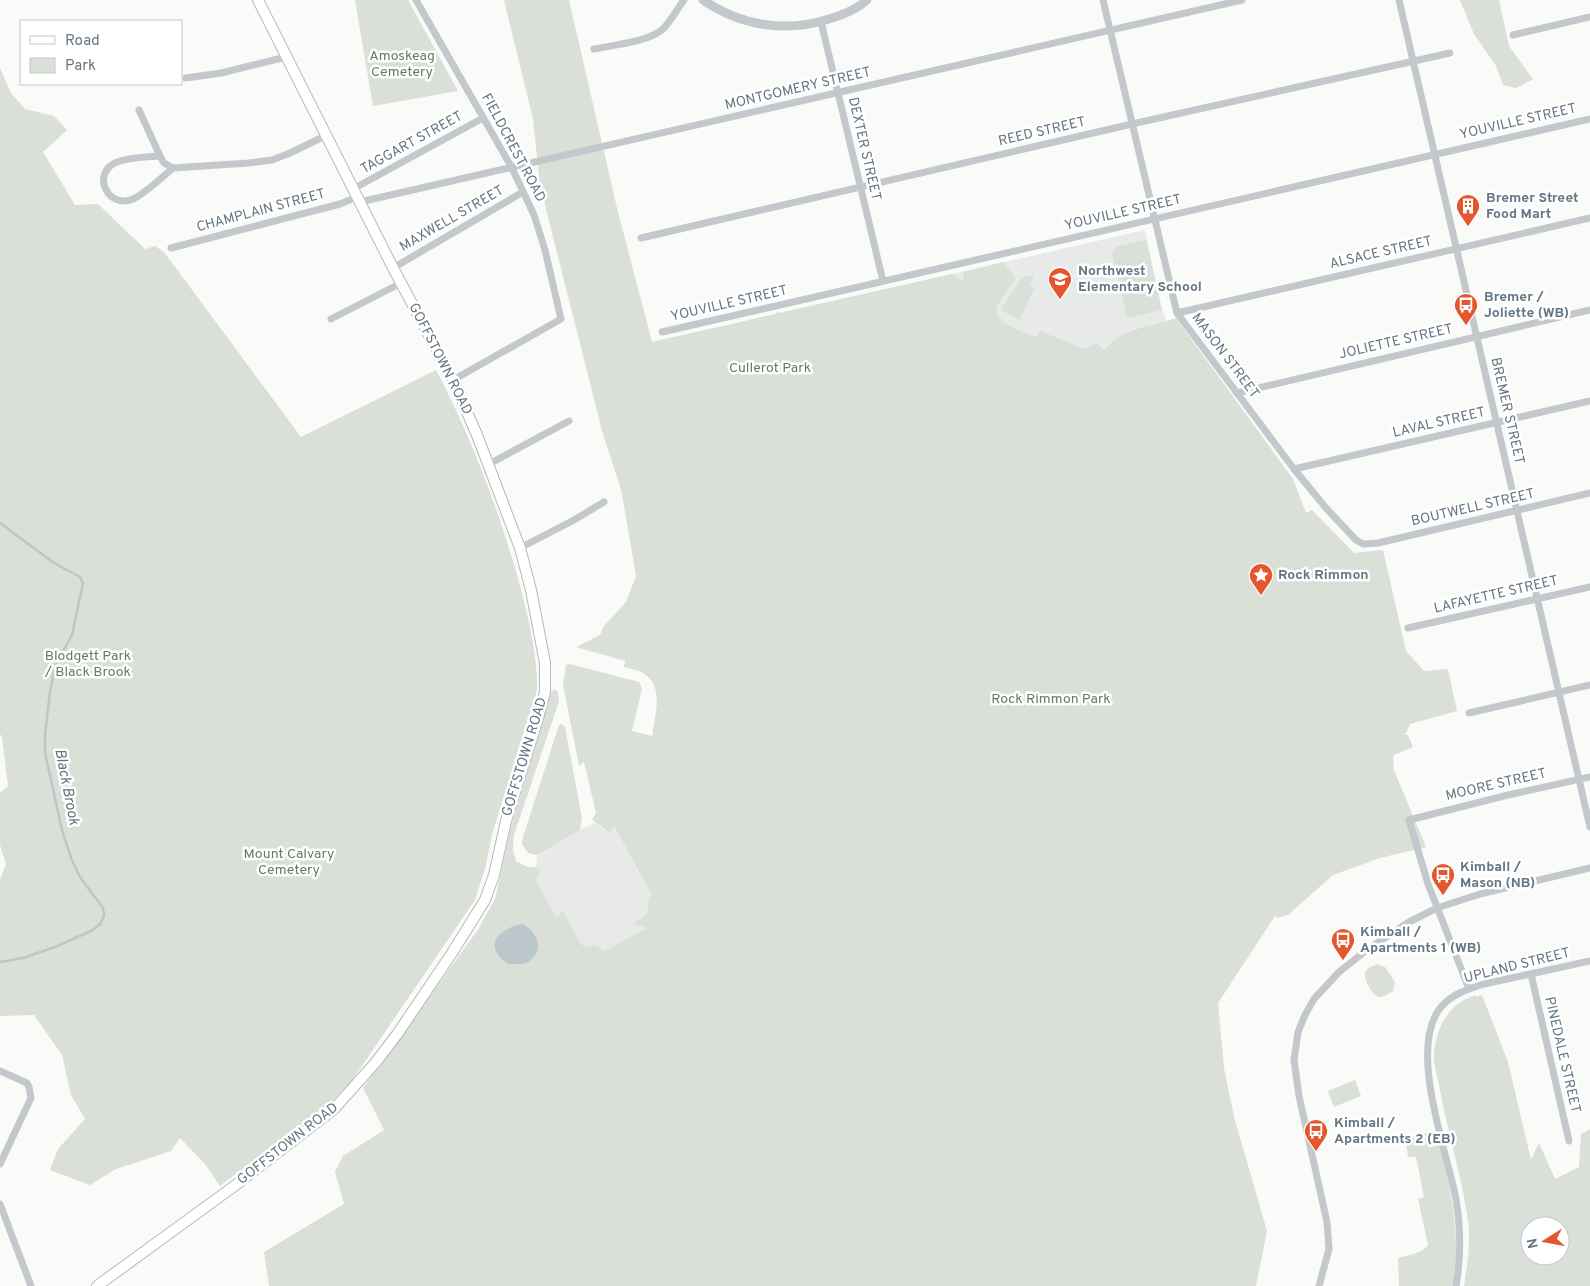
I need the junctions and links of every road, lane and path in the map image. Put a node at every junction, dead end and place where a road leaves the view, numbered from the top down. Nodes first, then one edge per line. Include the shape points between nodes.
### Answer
1 (258, 0) edge
2 (416, 0) edge
3 (684, 0) edge
4 (703, 0) edge
5 (867, 0) edge
6 (1103, 0) edge
7 (1242, 0) edge
8 (1399, 0) edge
9 (1590, 17) edge
10 (821, 22) junction
11 (1110, 31) junction
12 (1513, 35) dead end
13 (594, 49) dead end
14 (1450, 52) dead end
15 (286, 57) junction
16 (1413, 61) junction
17 (186, 78) dead end
18 (838, 92) junction
19 (139, 110) dead end
20 (483, 118) junction
21 (1590, 119) edge
22 (1132, 124) junction
23 (325, 136) junction
24 (1435, 154) junction
25 (160, 156) junction
26 (174, 168) junction
27 (512, 168) junction
28 (860, 186) junction
29 (523, 192) junction
30 (357, 196) junction
31 (1154, 218) junction
32 (1590, 218) edge
33 (641, 238) dead end
34 (171, 248) dead end
35 (1456, 248) junction
36 (393, 268) junction
37 (883, 281) junction
38 (402, 283) junction
39 (1590, 310) edge
40 (1177, 313) junction
41 (331, 319) dead end
42 (662, 332) dead end
43 (1477, 336) junction
44 (453, 380) junction
45 (1237, 393) junction
46 (1590, 401) edge
47 (569, 421) dead end
48 (1497, 423) junction
49 (488, 464) junction
50 (1294, 470) junction
51 (1590, 493) edge
52 (604, 502) dead end
53 (1517, 510) junction
54 (1362, 544) joint
55 (520, 548) junction
56 (1590, 586) edge
57 (1537, 599) junction
58 (1408, 628) dead end
59 (1590, 685) edge
60 (1559, 692) junction
61 (1469, 713) dead end
62 (1590, 777) edge
63 (1579, 780) junction
64 (1590, 827) edge
65 (1590, 868) edge
66 (1437, 908) junction
67 (1590, 961) edge
68 (1531, 974) junction
69 (1468, 988) junction
70 (0, 1071) edge
71 (1569, 1141) dead end
72 (0, 1164) edge
73 (0, 1204) edge
74 (31, 1286) edge
75 (97, 1286) edge
76 (1319, 1286) edge
77 (1456, 1286) edge

1 - 15 main road, GOFFSTOWN ROAD
2 - 20 street, FIELDCREST ROAD
3 - 13 street via 664,28 655,34
4 - 10 street via 731,16 767,26 805,26
5 - 10 street via 847,14
6 - 11 street, MASON STREET
7 - 11 street, MONTGOMERY STREET
8 - 16 street, BREMER STREET
9 - 12 street
10 - 18 street, DEXTER STREET
11 - 18 street, MONTGOMERY STREET
11 - 22 street, MASON STREET
14 - 16 street, REED STREET
15 - 17 street
15 - 23 main road, GOFFSTOWN ROAD
16 - 22 street, REED STREET
16 - 24 street, BREMER STREET
18 - 27 street, MONTGOMERY STREET
18 - 28 street, DEXTER STREET
19 - 25 street
20 - 27 street, FIELDCREST ROAD
20 - 30 street, TAGGART STREET
21 - 24 street, YOUVILLE STREET
22 - 28 street, REED STREET
22 - 31 street, MASON STREET
23 - 26 street via 272,160
23 - 30 main road, GOFFSTOWN ROAD
24 - 31 street, YOUVILLE STREET
24 - 35 street, BREMER STREET
25 - 26 street
25 - 26 street via 117,162 104,176 106,193 122,200 133,199
27 - 29 street, FIELDCREST ROAD
27 - 30 street, MONTGOMERY STREET
28 - 33 street, REED STREET
28 - 37 street, DEXTER STREET
29 - 36 street, MAXWELL STREET
29 - 44 street, FIELDCREST ROAD via 538,224 561,319
30 - 34 street, CHAMPLAIN STREET via 340,204
30 - 36 main road, GOFFSTOWN ROAD
31 - 37 street, YOUVILLE STREET
31 - 40 street, MASON STREET
32 - 35 street, ALSACE STREET
35 - 40 street, ALSACE STREET
35 - 43 street, BREMER STREET
36 - 38 main road, GOFFSTOWN ROAD
37 - 42 street, YOUVILLE STREET
38 - 41 street
38 - 44 main road, GOFFSTOWN ROAD
39 - 43 street, JOLIETTE STREET
40 - 45 street, MASON STREET
43 - 45 street, JOLIETTE STREET
43 - 48 street, BREMER STREET
44 - 49 main road, GOFFSTOWN ROAD
45 - 50 street, MASON STREET
46 - 48 street, LAVAL STREET
47 - 49 street
48 - 50 street, LAVAL STREET
48 - 53 street, BREMER STREET
49 - 55 main road, GOFFSTOWN ROAD
50 - 54 street, MASON STREET
51 - 53 street, BOUTWELL STREET
52 - 55 street
53 - 54 street, BOUTWELL STREET
53 - 57 street, BREMER STREET
55 - 75 main road, GOFFSTOWN ROAD via 541,636 545,692 506,821 494,875 478,911 398,1033 334,1109
56 - 57 street, LAFAYETTE STREET
57 - 58 street, LAFAYETTE STREET
57 - 60 street, BREMER STREET
59 - 60 street
60 - 61 street
60 - 63 street, BREMER STREET
62 - 63 street, MOORE STREET
63 - 64 street, BREMER STREET
63 - 66 street, MOORE STREET via 1409,820
65 - 66 street via 1480,894
66 - 69 street
66 - 76 street via 1382,939 1340,972 1314,998 1298,1032 1294,1050 1296,1078 1327,1222 1328,1249
67 - 68 street, UPLAND STREET
68 - 69 street, UPLAND STREET
68 - 71 street, PINEDALE STREET
69 - 77 street, UPLAND STREET via 1442,1006 1432,1024 1428,1043 1429,1080 1458,1216 1460,1252
70 - 72 street via 27,1083 31,1098
73 - 74 street

